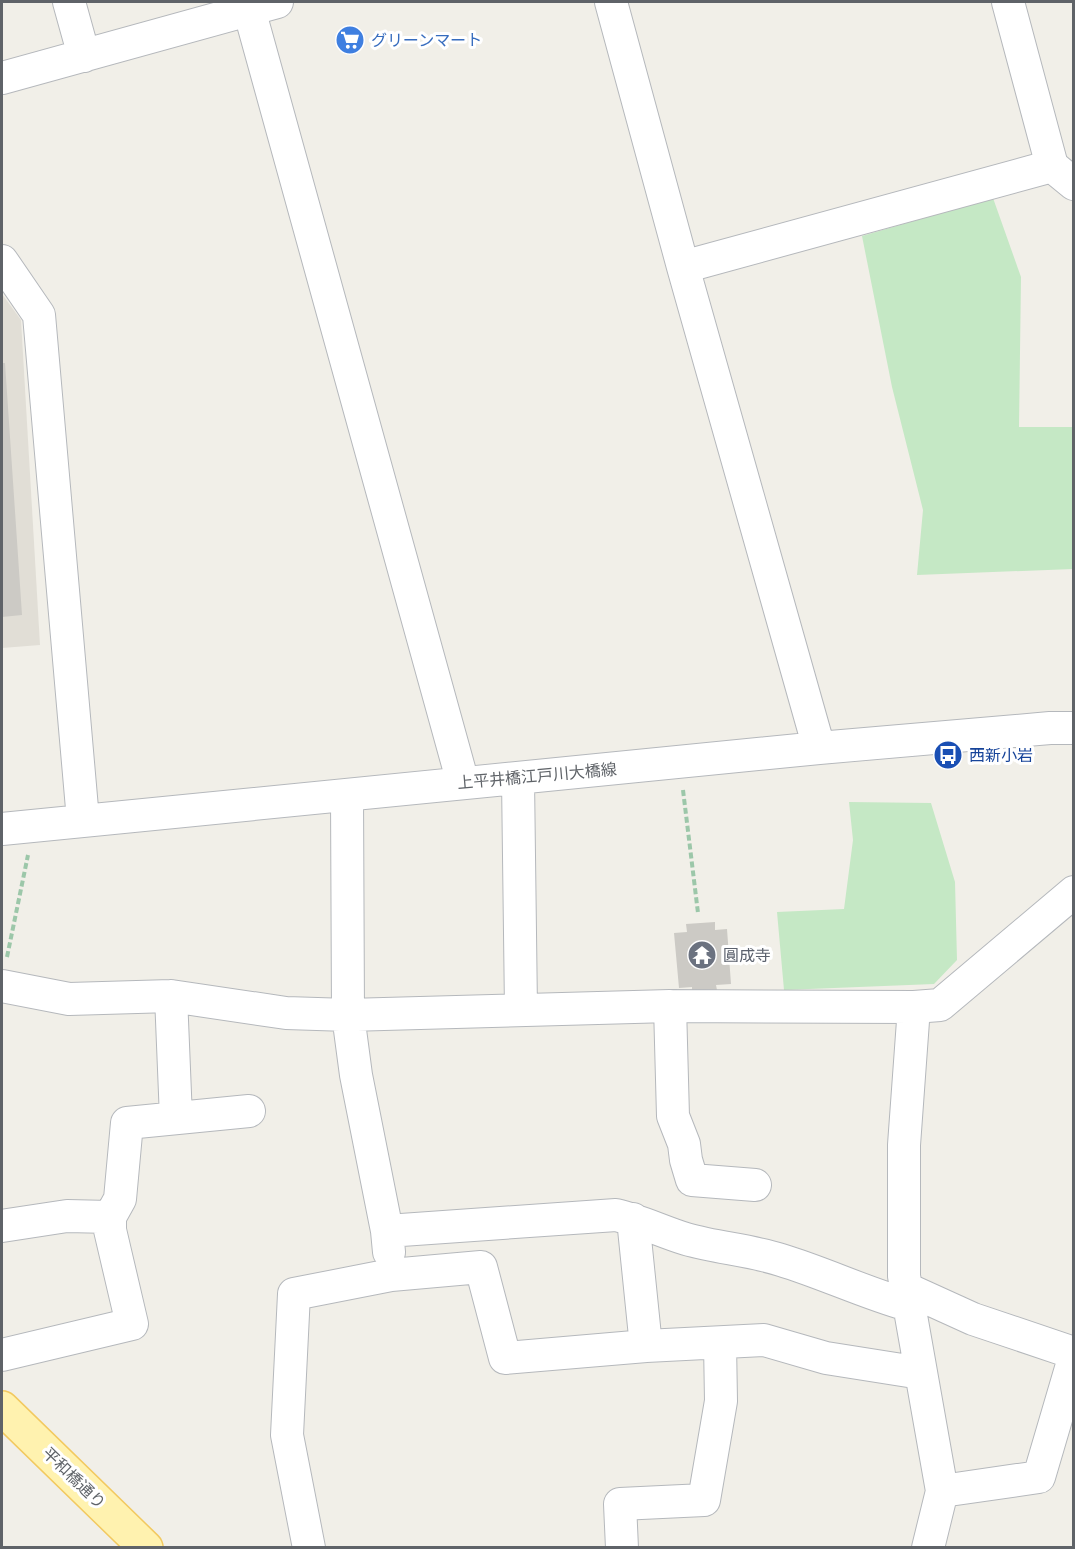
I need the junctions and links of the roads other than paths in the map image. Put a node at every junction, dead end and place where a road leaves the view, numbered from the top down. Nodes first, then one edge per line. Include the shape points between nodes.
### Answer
1 (69, 2) edge
2 (611, 2) edge
3 (1008, 2) edge
4 (258, 4) edge
5 (84, 56) junction
6 (2, 78) edge
7 (1063, 175) edge
8 (2, 261) edge
9 (683, 267) junction
10 (1074, 728) edge
11 (819, 748) junction
12 (518, 779) junction
13 (462, 783) junction
14 (347, 795) junction
15 (83, 820) junction
16 (2, 829) edge
17 (1074, 892) edge
18 (4, 975) edge
19 (171, 996) junction
20 (670, 1006) junction
21 (914, 1007) junction
22 (521, 1010) junction
23 (348, 1015) junction
24 (249, 1111) dead end
25 (176, 1118) junction
26 (755, 1185) dead end
27 (110, 1217) junction
28 (633, 1219) junction
29 (2, 1226) edge
30 (387, 1231) junction
31 (391, 1275) junction
32 (907, 1297) junction
33 (720, 1343) junction
34 (646, 1346) junction
35 (1074, 1353) edge
36 (2, 1354) edge
37 (1074, 1358) edge
38 (921, 1373) junction
39 (2, 1408) edge
40 (942, 1491) junction
41 (146, 1548) edge
42 (309, 1548) edge
43 (622, 1548) edge
44 (928, 1548) edge

1 - 5 street
2 - 9 street
3 - 7 street
4 - 5 street
4 - 13 street
5 - 6 street
7 - 9 street
8 - 15 street via 39,315
9 - 11 street
10 - 11 street, 上平井橋江戸川大橋線
11 - 12 street, 上平井橋江戸川大橋線
12 - 13 street, 上平井橋江戸川大橋線
12 - 22 street
13 - 14 street, 上平井橋江戸川大橋線
14 - 15 street, 上平井橋江戸川大橋線
14 - 23 street
15 - 16 street, 上平井橋江戸川大橋線
17 - 21 street via 940,1005
18 - 19 street via 69,999
19 - 23 street via 286,1013
19 - 25 street
20 - 21 street
20 - 22 street
20 - 26 street via 673,1116 692,1180
21 - 32 street via 904,1145
22 - 23 street
23 - 30 street
24 - 25 street
25 - 27 street via 127,1123 120,1199
27 - 29 street via 67,1216
27 - 36 street via 132,1324
28 - 30 street via 616,1215
28 - 32 street via 686,1239 779,1259 876,1296
28 - 34 street
30 - 31 street
31 - 34 street via 481,1267 505,1358
31 - 42 street via 294,1294 287,1435
32 - 35 street
32 - 38 street
33 - 34 street
33 - 38 street via 764,1340 826,1358
33 - 43 street via 721,1401 704,1500 620,1504
37 - 40 street via 1039,1477
38 - 40 street
39 - 41 main road, 平和橋通り
40 - 44 street

